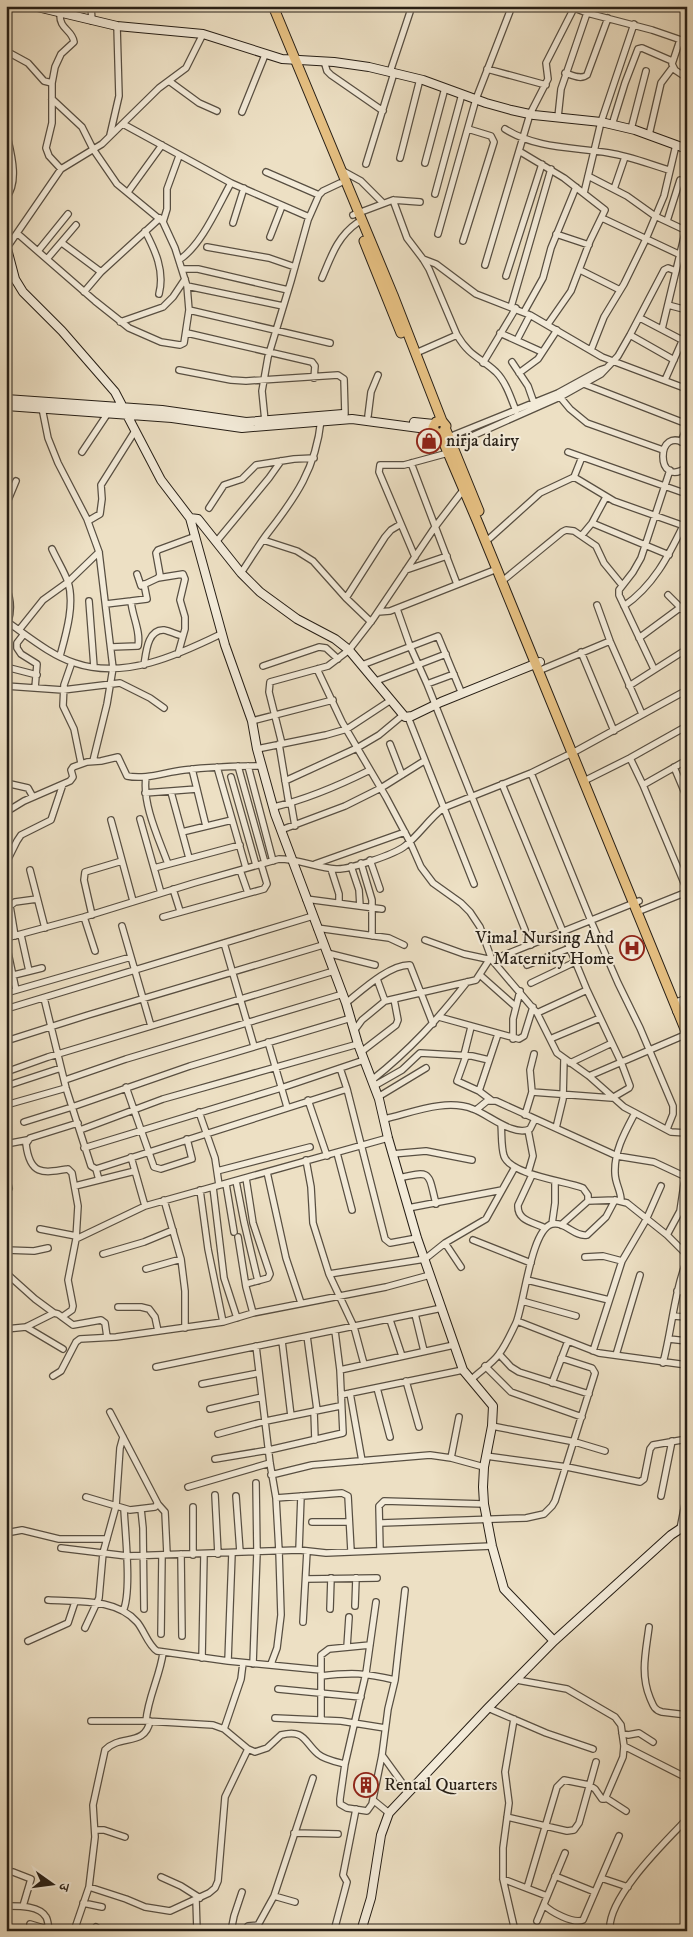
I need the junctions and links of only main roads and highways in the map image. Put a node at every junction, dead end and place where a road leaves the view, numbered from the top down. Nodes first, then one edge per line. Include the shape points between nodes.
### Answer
1 (268, 6) edge
2 (273, 6) edge
3 (293, 60) junction
4 (356, 217) junction
5 (378, 268) junction
6 (442, 433) junction
7 (466, 486) junction
8 (539, 665) junction
9 (574, 752) junction
10 (638, 905) junction
11 (681, 1005) edge
12 (687, 1018) edge
13 (687, 1034) edge

1 - 3 main road
2 - 3 main road
3 - 4 main road via 340,184
3 - 4 main road via 341,170
4 - 5 main road
5 - 6 main road
5 - 6 main road via 416,353
6 - 7 main road
7 - 8 main road via 497,569
7 - 8 main road via 490,538
8 - 9 main road
9 - 10 main road
9 - 10 main road
10 - 11 main road
11 - 12 main road
11 - 13 main road

